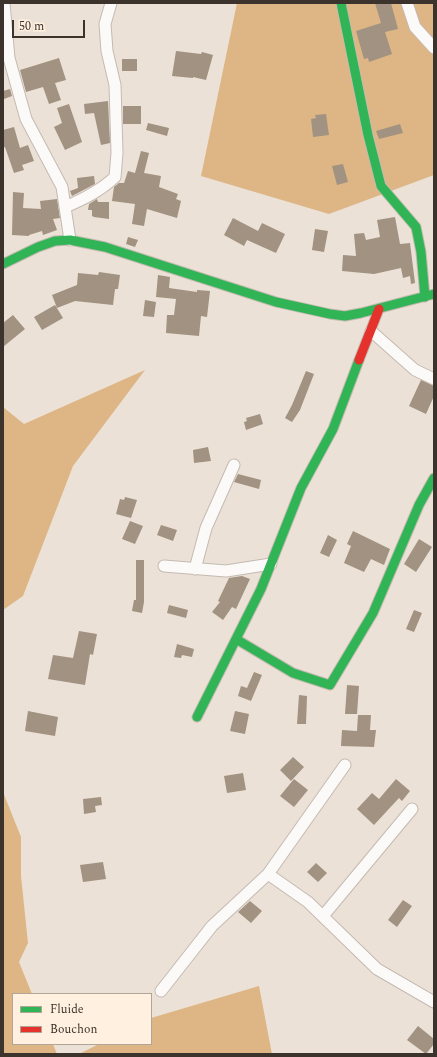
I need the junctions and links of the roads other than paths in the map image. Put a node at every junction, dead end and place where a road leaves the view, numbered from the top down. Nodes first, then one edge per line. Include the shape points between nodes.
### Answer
1 (4, 3) edge
2 (111, 3) edge
3 (340, 3) edge
4 (407, 3) edge
5 (434, 48) edge
6 (65, 207) junction
7 (70, 240) junction
8 (3, 264) edge
9 (434, 294) edge
10 (425, 297) junction
11 (379, 309) junction
12 (371, 331) junction
13 (434, 378) edge
14 (234, 465) dead end
15 (434, 478) edge
16 (271, 564) junction
17 (164, 566) dead end
18 (195, 569) junction
19 (236, 639) junction
20 (197, 717) dead end
21 (345, 765) dead end
22 (412, 809) dead end
23 (268, 874) junction
24 (323, 916) junction
25 (161, 991) dead end
26 (434, 1002) edge

1 - 6 street via 8,58 26,119 62,187
2 - 6 street via 106,24 107,51 115,93 115,177 104,188
3 - 10 street via 381,186 416,227
4 - 5 street via 415,26
6 - 7 street
7 - 8 street via 55,241 38,247
7 - 11 street via 105,247 314,312 345,316
9 - 10 street
10 - 11 street
11 - 12 street
12 - 13 street via 415,370
12 - 16 street via 333,429 302,488
14 - 18 street via 206,528
15 - 19 street via 419,505 373,613 330,685 319,684 265,658
16 - 18 street via 226,571
16 - 19 street
17 - 18 street
19 - 20 street
21 - 23 street
22 - 24 street
23 - 24 street via 308,902
23 - 25 street via 212,926
24 - 26 street via 376,969

